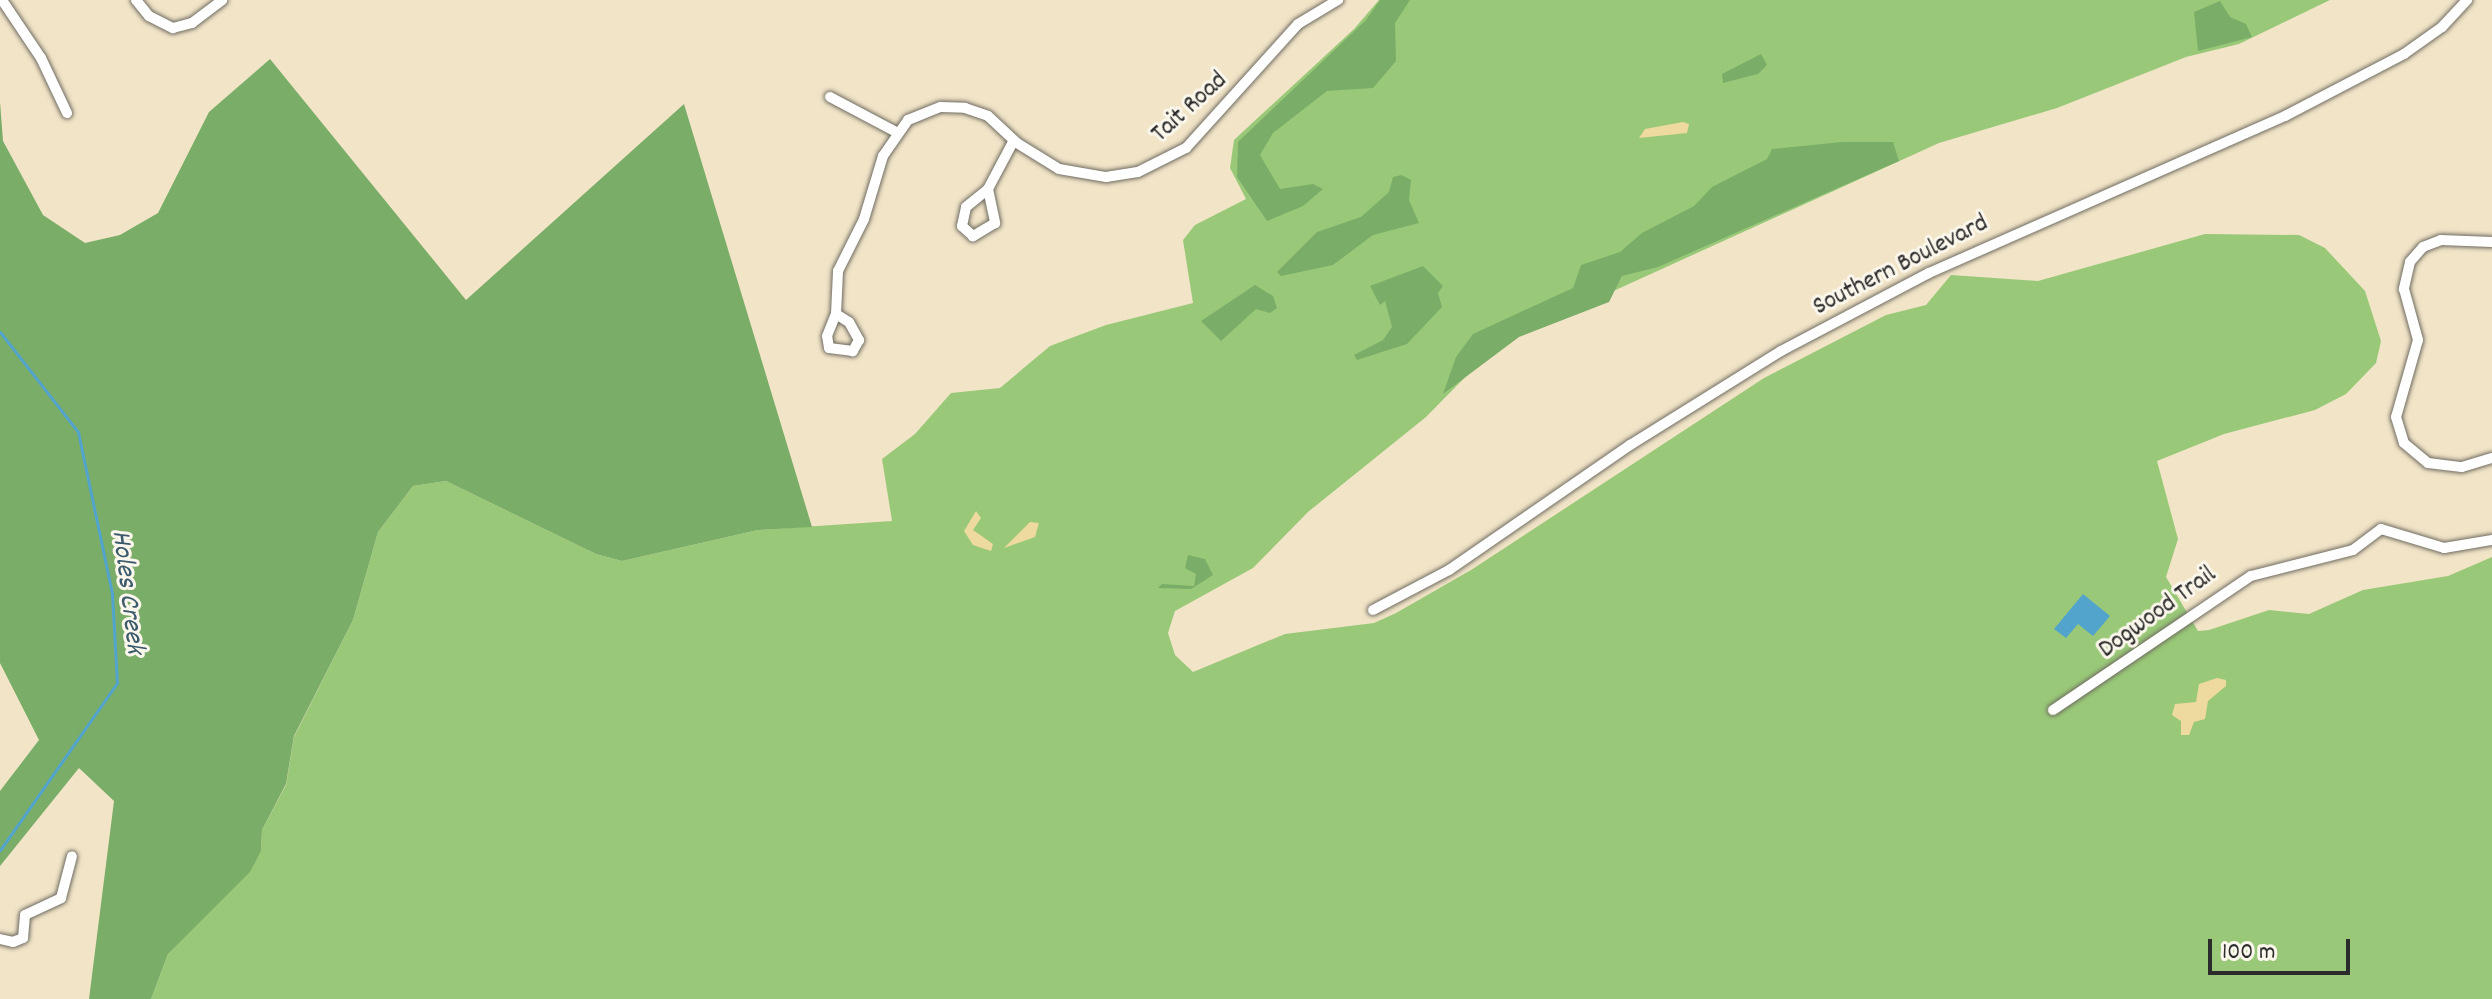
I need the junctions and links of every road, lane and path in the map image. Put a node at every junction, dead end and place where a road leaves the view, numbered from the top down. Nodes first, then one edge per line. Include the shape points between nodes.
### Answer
1 (2, 0) edge
2 (136, 0) edge
3 (222, 0) edge
4 (1338, 0) edge
5 (2467, 0) edge
6 (830, 97) dead end
7 (67, 113) dead end
8 (896, 132) junction
9 (1014, 140) junction
10 (988, 189) dead end
11 (2492, 242) edge
12 (836, 314) dead end
13 (2492, 458) edge
14 (2492, 540) edge
15 (1373, 610) dead end
16 (2053, 710) dead end
17 (72, 856) dead end
18 (0, 939) edge

1 - 7 street via 41,58
2 - 3 street via 149,16 173,28 192,23
4 - 9 street, Tait Road via 1298,24 1201,135 1169,160 1106,177 1072,173
5 - 15 street, Southern Boulevard via 2427,39 2285,116 1929,273 1781,351 1630,445 1449,570
6 - 8 street
8 - 9 street, Tait Road via 919,114 952,106 988,116
8 - 12 street via 838,271
9 - 10 street
11 - 13 street via 2441,240 2423,247 2410,262 2404,289 2418,340 2396,417 2404,443 2428,463 2462,467
14 - 16 street, Dogwood Trail via 2444,548 2381,529 2353,550 2241,580
17 - 18 street via 61,898 25,915 23,938

